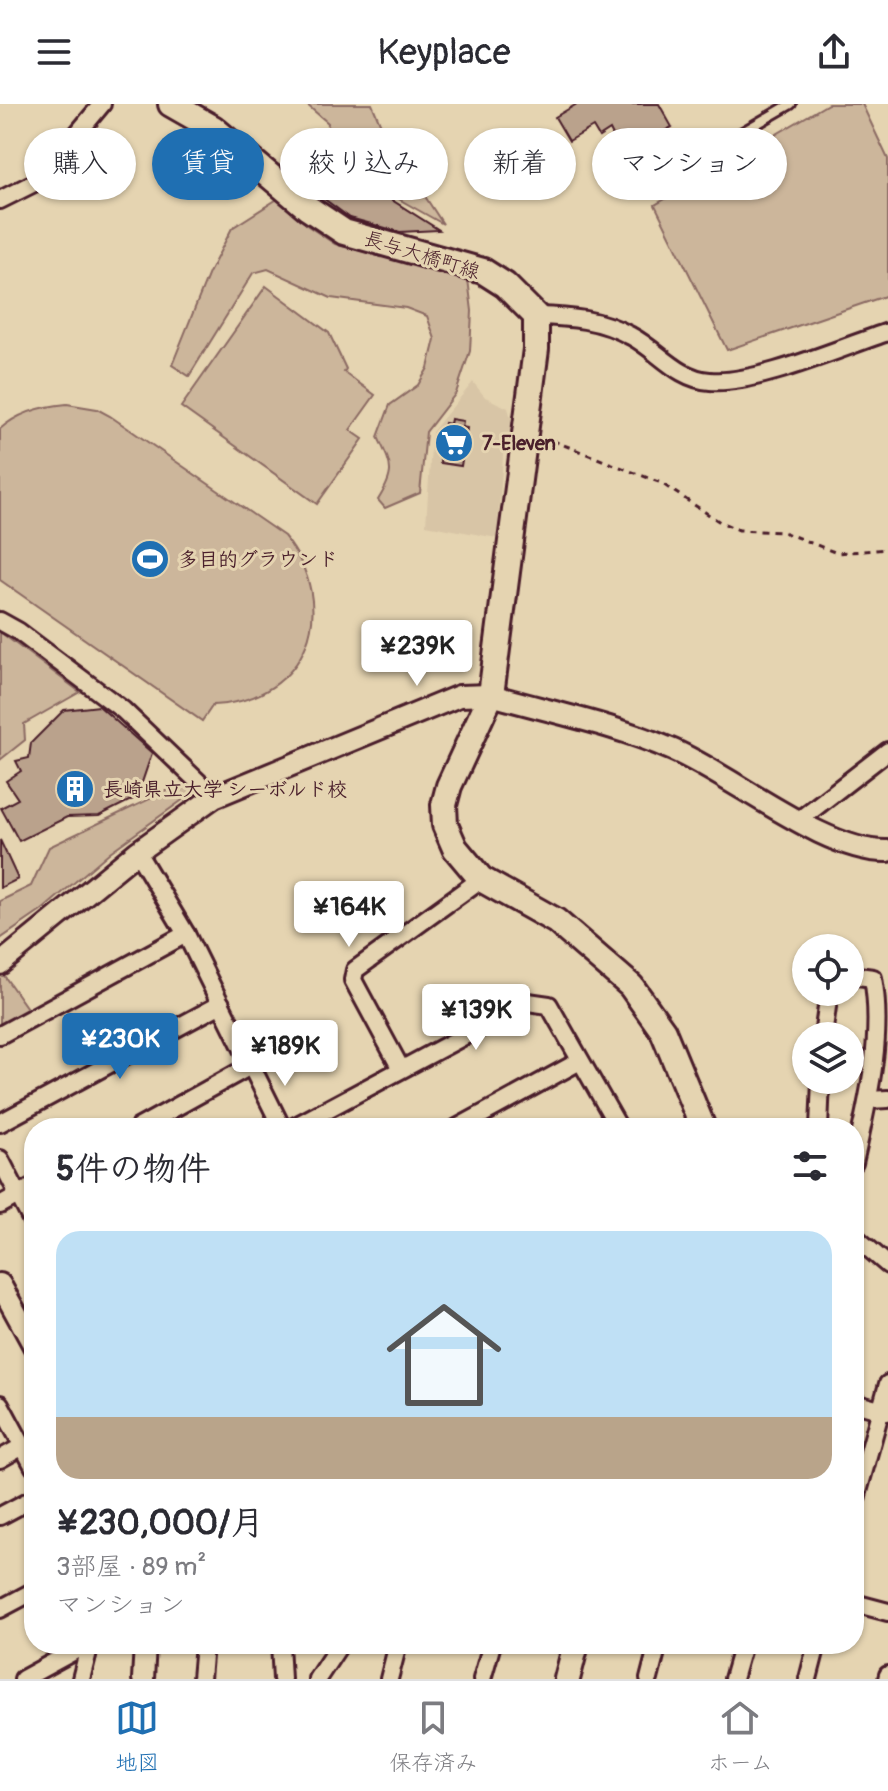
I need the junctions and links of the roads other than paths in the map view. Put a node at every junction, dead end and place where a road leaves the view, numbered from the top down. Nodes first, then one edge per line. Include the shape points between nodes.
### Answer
1 (102, 104) edge
2 (171, 104) edge
3 (791, 104) edge
4 (750, 128) edge
5 (0, 200) edge
6 (536, 316) junction
7 (888, 332) edge
8 (0, 621) edge
9 (491, 695) junction
10 (888, 751) edge
11 (214, 797) junction
12 (799, 820) junction
13 (888, 851) edge
14 (137, 852) junction
15 (481, 879) junction
16 (186, 934) junction
17 (0, 964) edge
18 (864, 977) edge
19 (221, 1004) junction
20 (0, 1035) edge
21 (580, 1061) junction
22 (252, 1065) junction
23 (401, 1069) junction
24 (820, 1094) edge
25 (888, 1099) edge
26 (868, 1100) junction
27 (156, 1118) edge
28 (277, 1118) edge
29 (310, 1118) edge
30 (475, 1118) edge
31 (610, 1118) edge
32 (699, 1118) edge
33 (819, 1118) edge
34 (864, 1118) edge
35 (0, 1123) edge
36 (0, 1159) edge
37 (24, 1189) edge
38 (24, 1192) edge
39 (0, 1205) edge
40 (864, 1245) edge
41 (888, 1265) edge
42 (0, 1284) edge
43 (24, 1328) edge
44 (888, 1384) edge
45 (0, 1404) edge
46 (864, 1406) edge
47 (884, 1412) edge
48 (23, 1446) joint
49 (0, 1459) edge
50 (864, 1475) edge
51 (24, 1503) edge
52 (0, 1516) edge
53 (24, 1596) edge
54 (864, 1606) edge
55 (0, 1609) edge
56 (888, 1612) edge
57 (69, 1654) edge
58 (86, 1654) edge
59 (144, 1654) edge
60 (203, 1654) edge
61 (281, 1654) edge
62 (333, 1654) edge
63 (395, 1654) edge
64 (489, 1654) edge
65 (573, 1654) edge
66 (655, 1654) edge
67 (740, 1654) edge
68 (814, 1654) edge
69 (23, 1679) edge
70 (81, 1679) edge
71 (143, 1679) edge
72 (201, 1679) edge
73 (282, 1679) edge
74 (317, 1679) edge
75 (389, 1679) edge
76 (482, 1679) edge
77 (567, 1679) edge
78 (649, 1679) edge
79 (733, 1679) edge
80 (808, 1679) edge

1 - 5 street via 38,181
2 - 6 main road, 長与大橋町線 via 213,128 344,232 483,271
3 - 4 lane
6 - 7 street via 583,317 633,337 669,366 709,381 747,377
6 - 9 main road
8 - 11 street via 123,710
9 - 11 street via 459,696 420,710
9 - 12 street via 671,749
9 - 15 main road via 444,805 455,848
10 - 12 street
11 - 14 street
12 - 13 street via 851,847
14 - 16 street
14 - 17 street
15 - 23 street via 355,970 353,980
15 - 32 main road via 556,921 631,986 663,1031
16 - 19 street
16 - 20 street
18 - 26 street via 873,978 879,1009
19 - 22 street
19 - 35 street
21 - 23 street via 549,1005 528,1002
21 - 30 street
21 - 31 street
22 - 27 street
22 - 28 street
23 - 29 street
24 - 33 street
25 - 26 street
26 - 34 street
36 - 37 street
38 - 39 street
40 - 41 street
42 - 43 street
44 - 47 street
45 - 48 street
46 - 47 street
47 - 50 street
48 - 49 street
51 - 52 street
53 - 55 street
54 - 56 street
57 - 69 street
58 - 70 street
59 - 71 street
60 - 72 street
61 - 73 street
62 - 74 street
63 - 75 street
64 - 76 street
65 - 77 main road
66 - 78 street
67 - 79 street
68 - 80 street

